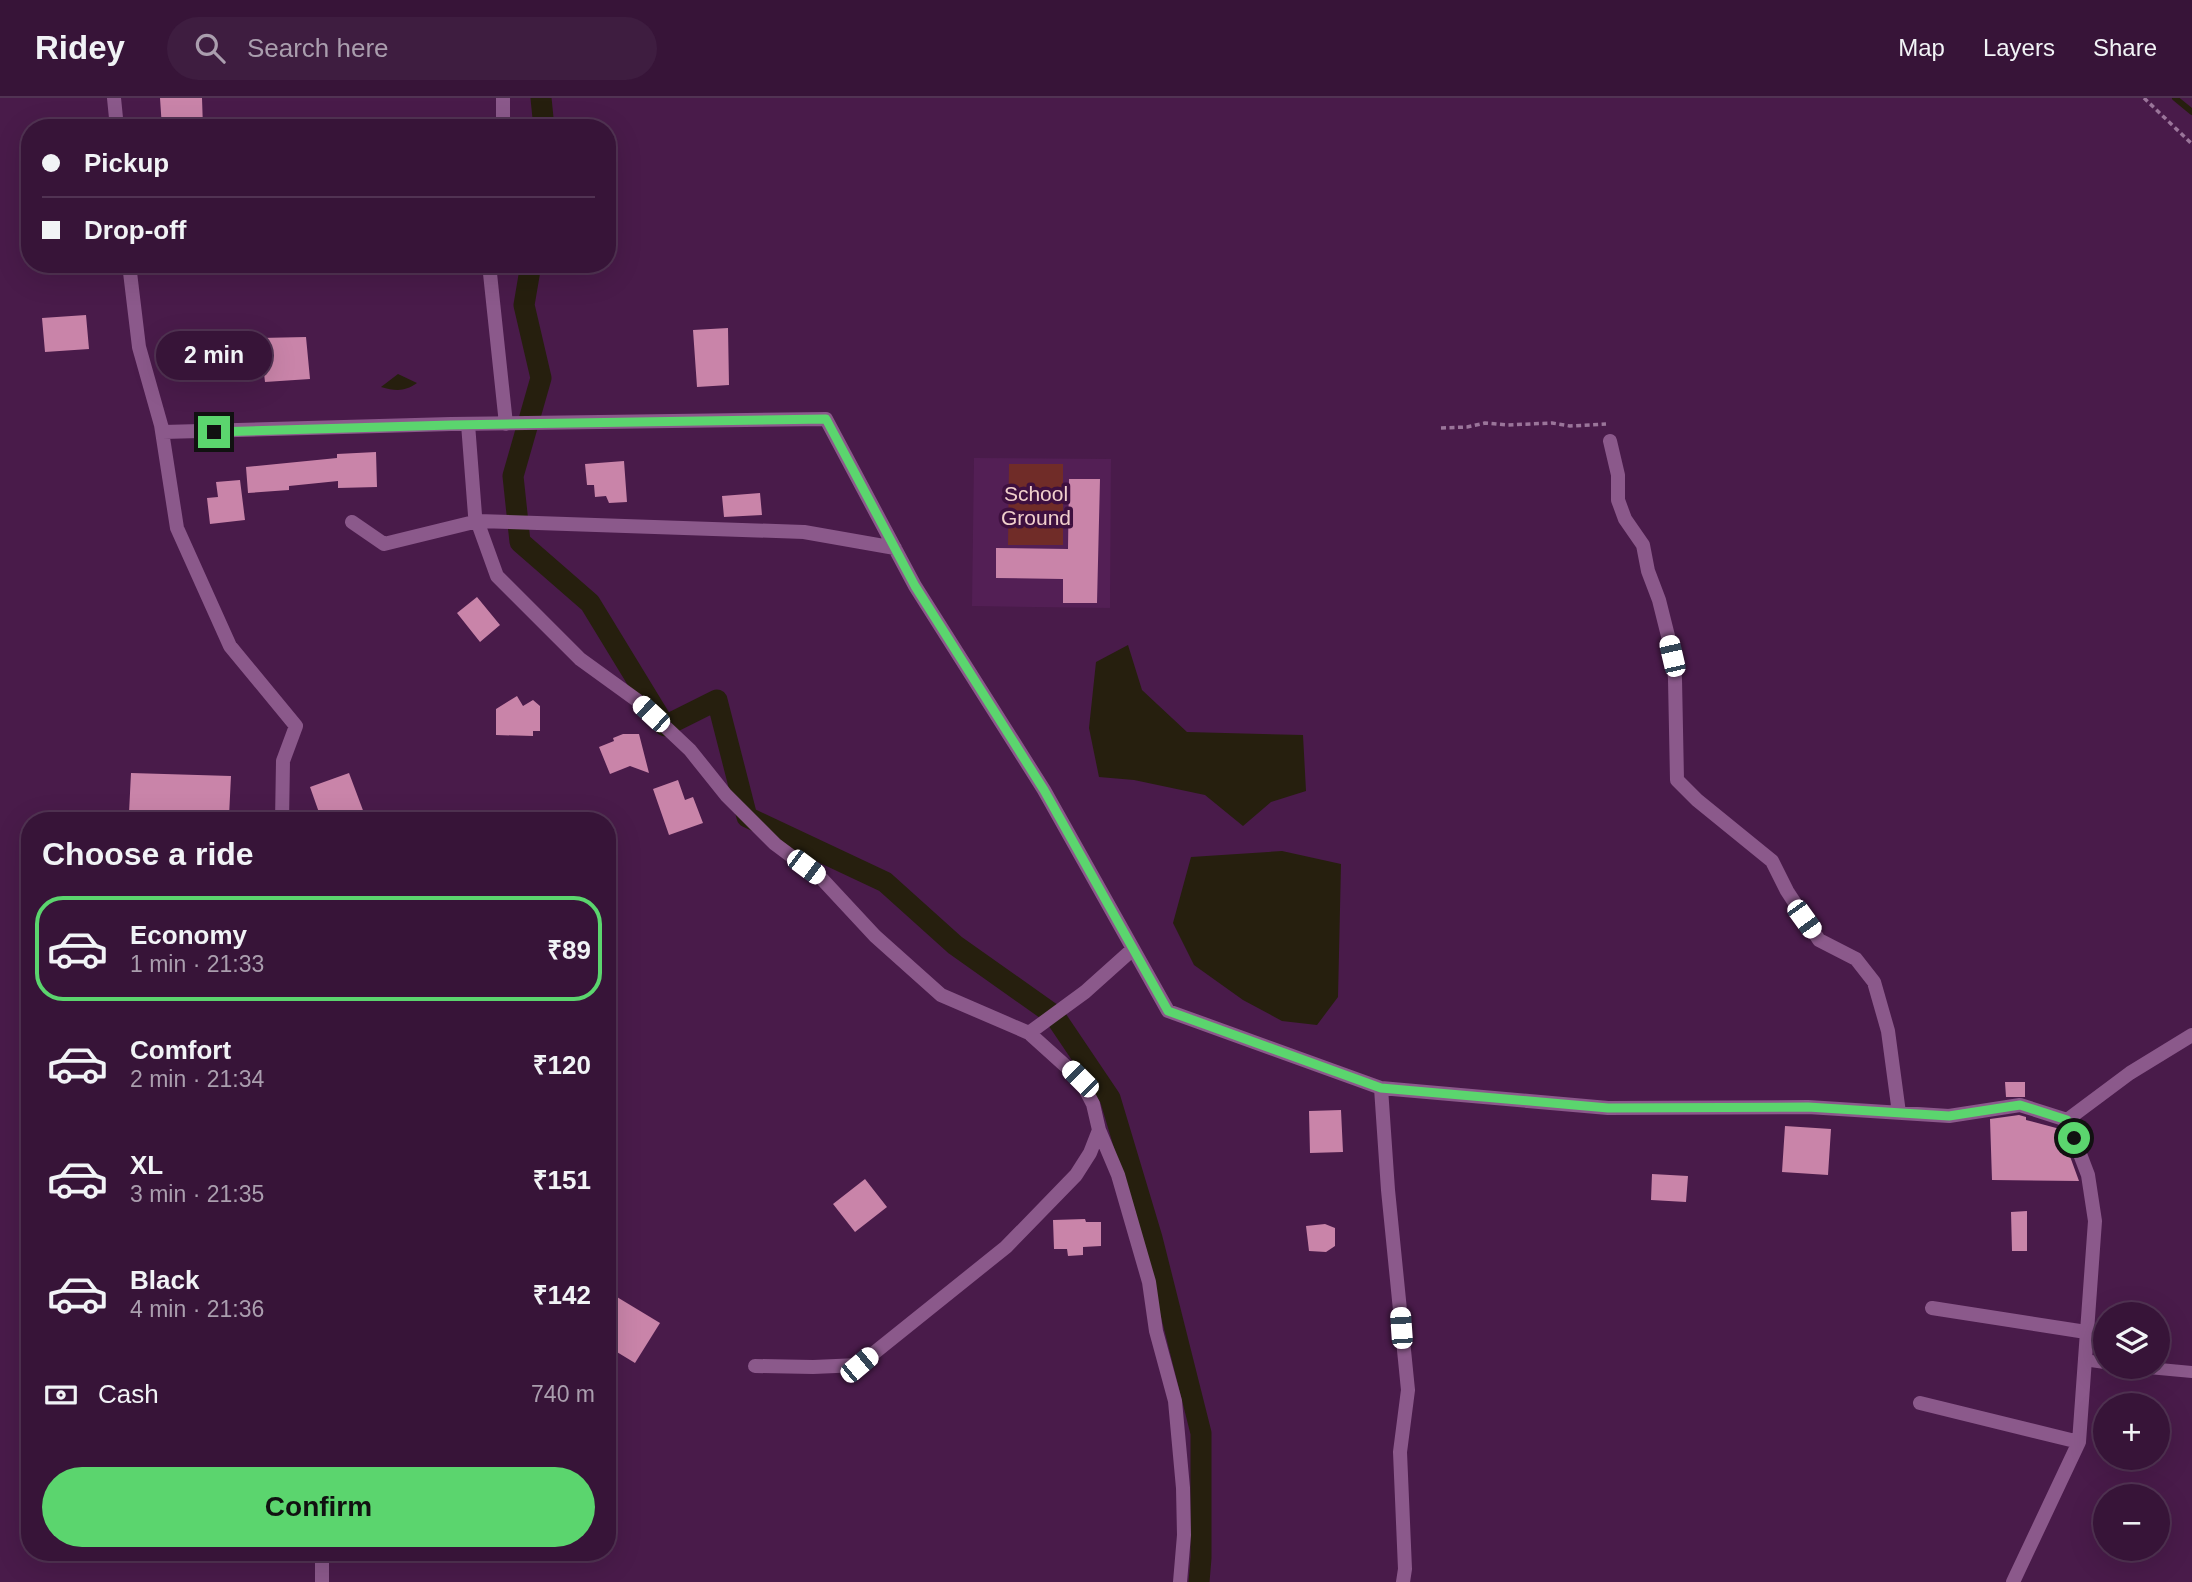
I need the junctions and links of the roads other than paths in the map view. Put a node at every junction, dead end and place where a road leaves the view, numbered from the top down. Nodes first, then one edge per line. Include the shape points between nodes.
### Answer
1 (114, 98) edge
2 (503, 98) edge
3 (116, 119) edge
4 (503, 119) edge
5 (130, 273) edge
6 (490, 273) edge
7 (161, 424) junction
8 (468, 424) junction
9 (506, 424) junction
10 (1610, 441) road end
11 (478, 521) junction
12 (352, 522) dead end
13 (895, 548) junction
14 (282, 812) edge
15 (1133, 949) junction
16 (1029, 1033) junction
17 (2192, 1035) edge
18 (1381, 1088) junction
19 (1899, 1113) junction
20 (2067, 1120) junction
21 (1099, 1130) junction
22 (1932, 1308) dead end
23 (2086, 1332) junction
24 (2084, 1360) junction
25 (2093, 1361) edge
26 (755, 1366) dead end
27 (2170, 1370) edge
28 (2192, 1372) edge
29 (1920, 1403) dead end
30 (2079, 1442) junction
31 (322, 1561) edge
32 (322, 1582) edge
33 (1180, 1582) edge
34 (1403, 1582) edge
35 (2013, 1582) edge

1 - 3 street
2 - 4 street
5 - 7 street via 139,346
6 - 9 street
7 - 8 street via 163,432
7 - 14 street via 177,528 230,646 296,726 283,761
8 - 9 street
8 - 11 street
9 - 13 street via 826,419
10 - 19 street via 1618,500 1643,545 1672,656 1677,780 1772,861 1819,940 1856,960 1874,982 1888,1031
11 - 12 street via 384,544
11 - 13 street via 804,532
11 - 16 street via 498,576 580,659 638,701 691,750 726,795 775,844 822,879 875,936 941,995
13 - 15 street via 1044,790
15 - 16 street
15 - 18 street via 1168,1011
16 - 21 street via 1080,1079
17 - 20 street
18 - 19 street via 1608,1108 1808,1107
18 - 34 street via 1408,1390 1400,1452
19 - 20 street via 1949,1116 2020,1105
20 - 23 street via 2088,1175 2095,1221
21 - 26 street via 1076,1175 1006,1247 859,1365
21 - 33 street via 1128,1207 1175,1401 1183,1488
22 - 23 street
23 - 24 street
24 - 25 lane
24 - 30 street
27 - 28 lane
29 - 30 street
30 - 35 street
31 - 32 street

